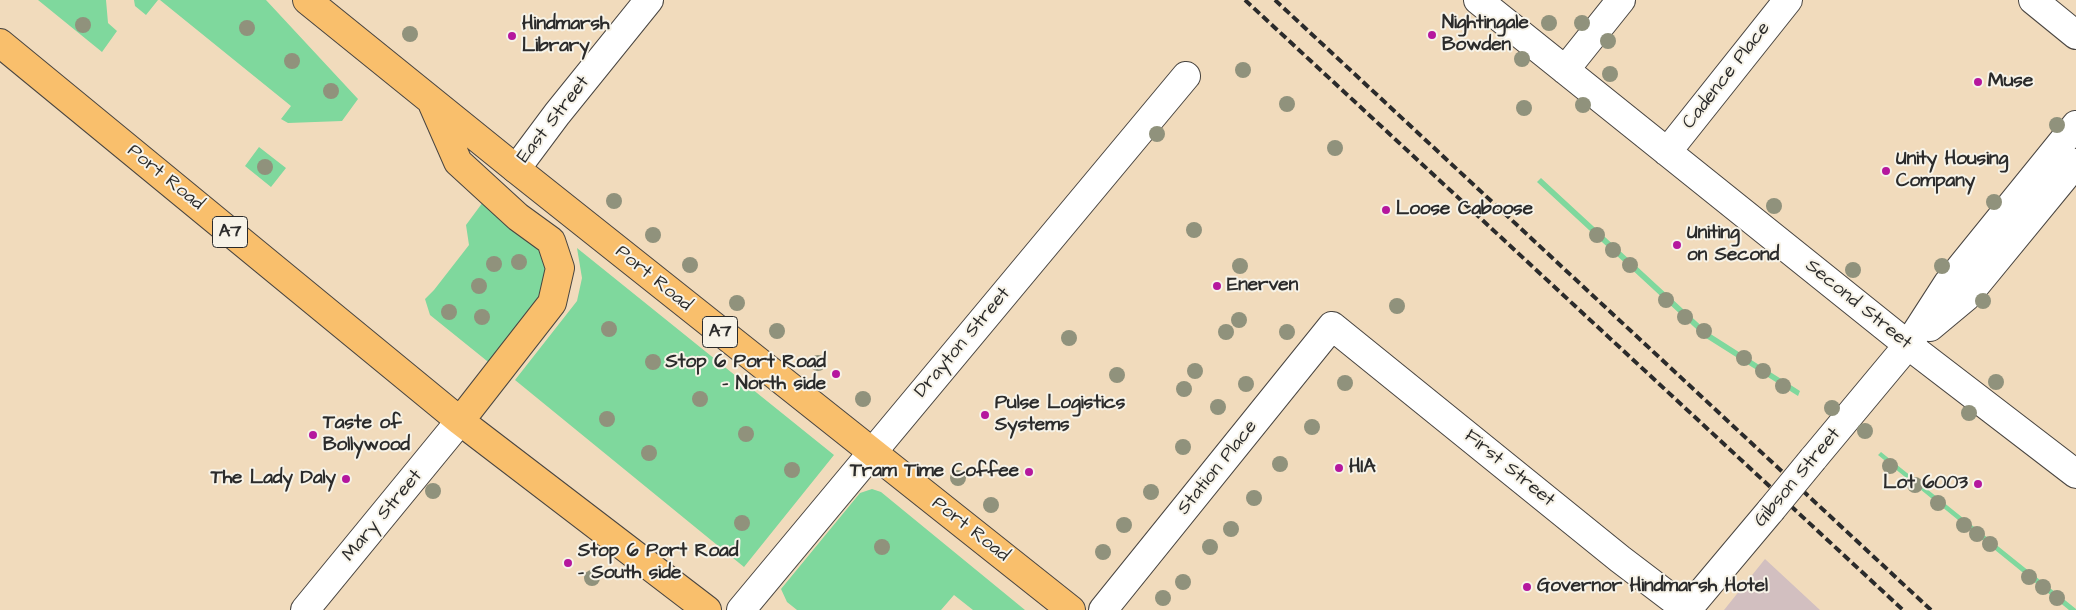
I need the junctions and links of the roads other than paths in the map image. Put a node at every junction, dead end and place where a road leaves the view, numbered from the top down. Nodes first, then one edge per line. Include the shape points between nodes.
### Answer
1 (307, 0) edge
2 (649, 0) edge
3 (1478, 0) edge
4 (1621, 0) edge
5 (1788, 0) edge
6 (2033, 0) edge
7 (2076, 34) edge
8 (0, 43) edge
9 (1565, 70) junction
10 (1186, 76) dead end
11 (432, 101) junction
12 (2076, 125) edge
13 (1667, 152) junction
14 (2076, 163) edge
15 (516, 169) junction
16 (1332, 326) joint
17 (1908, 345) junction
18 (460, 421) junction
19 (872, 453) junction
20 (2076, 474) edge
21 (305, 610) edge
22 (707, 610) edge
23 (741, 610) edge
24 (1072, 610) edge
25 (1103, 610) edge
26 (1687, 610) edge

1 - 11 highway, Port Road / A7
2 - 15 street, East Street
3 - 9 street, Second Street
4 - 9 street
5 - 13 street, Cadence Place
6 - 7 street
8 - 18 highway, Port Road / A7
9 - 13 street, Second Street
10 - 19 street, Drayton Street
11 - 15 highway, Port Road / A7
11 - 18 highway via 458,162 518,217 551,241 560,268 552,304
12 - 17 street, Gibson Street via 1948,283
13 - 17 street, Second Street
14 - 17 street, Gibson Street via 1966,297
15 - 19 highway, Port Road / A7
16 - 25 street, Station Place
16 - 26 street, First Street
17 - 20 street, Second Street
17 - 26 street, Gibson Street, bridge
18 - 21 street, Mary Street
18 - 22 highway, Port Road / A7
19 - 23 street, Drayton Street
19 - 24 highway, Port Road / A7

